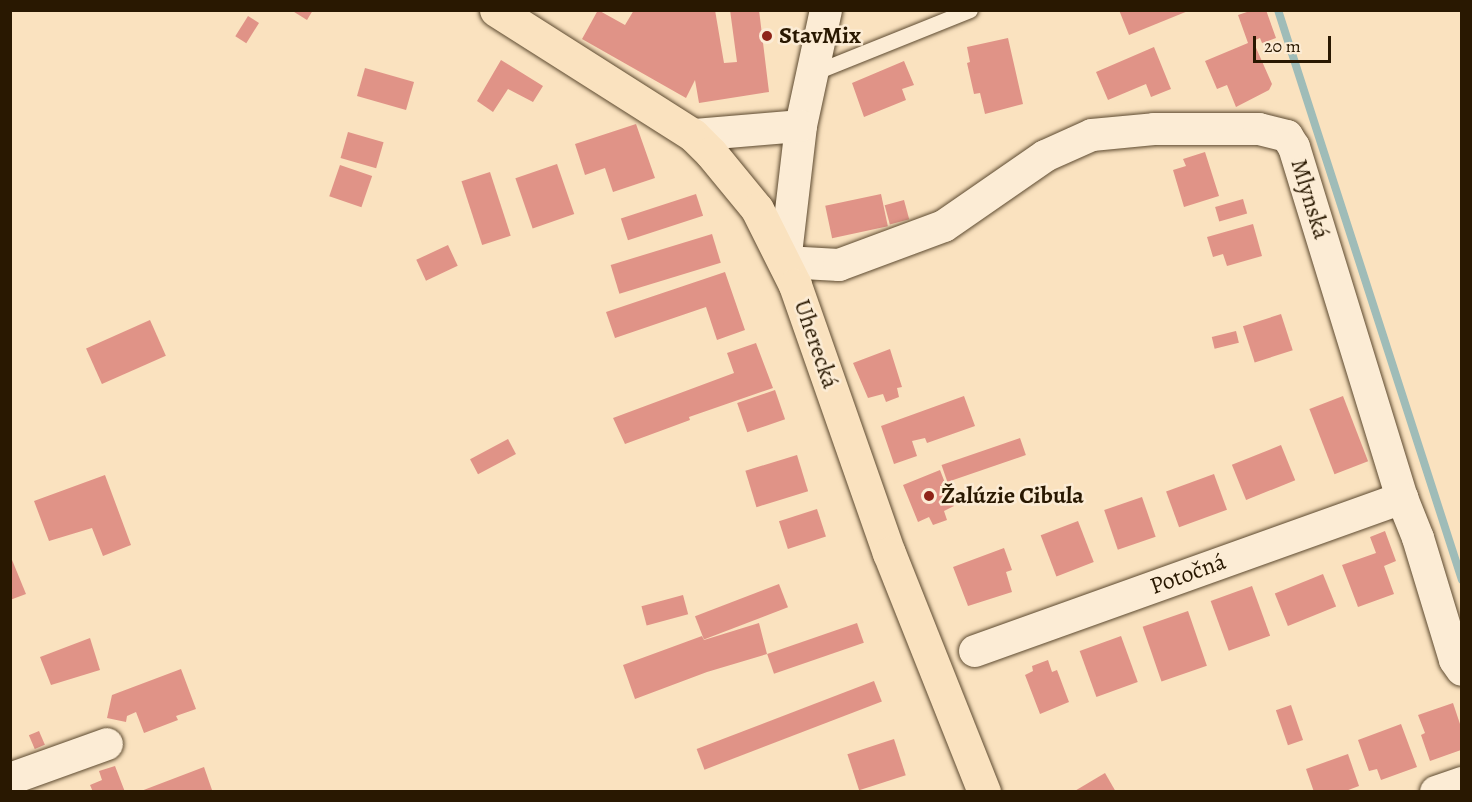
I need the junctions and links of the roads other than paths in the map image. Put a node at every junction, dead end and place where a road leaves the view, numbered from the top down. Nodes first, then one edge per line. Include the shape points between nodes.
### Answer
1 (496, 10) edge
2 (826, 10) edge
3 (970, 10) edge
4 (813, 73) junction
5 (801, 126) junction
6 (693, 135) junction
7 (785, 262) junction
8 (1402, 498) junction
9 (975, 651) dead end
10 (1461, 670) edge
11 (107, 744) dead end
12 (10, 779) edge
13 (1461, 783) edge
14 (984, 792) edge
15 (1436, 792) edge

1 - 6 main road, Uherecká
2 - 4 street
3 - 4 lane
4 - 5 street
5 - 6 street
5 - 7 street
6 - 7 main road, Uherecká via 757,209
7 - 8 street, Mlynská via 839,265 944,226 1045,156 1092,135 1154,129 1259,129 1287,136 1294,147
7 - 14 main road, Uherecká via 889,553
8 - 9 street, Potočná
8 - 10 street, Mlynská
11 - 12 street
13 - 15 street

